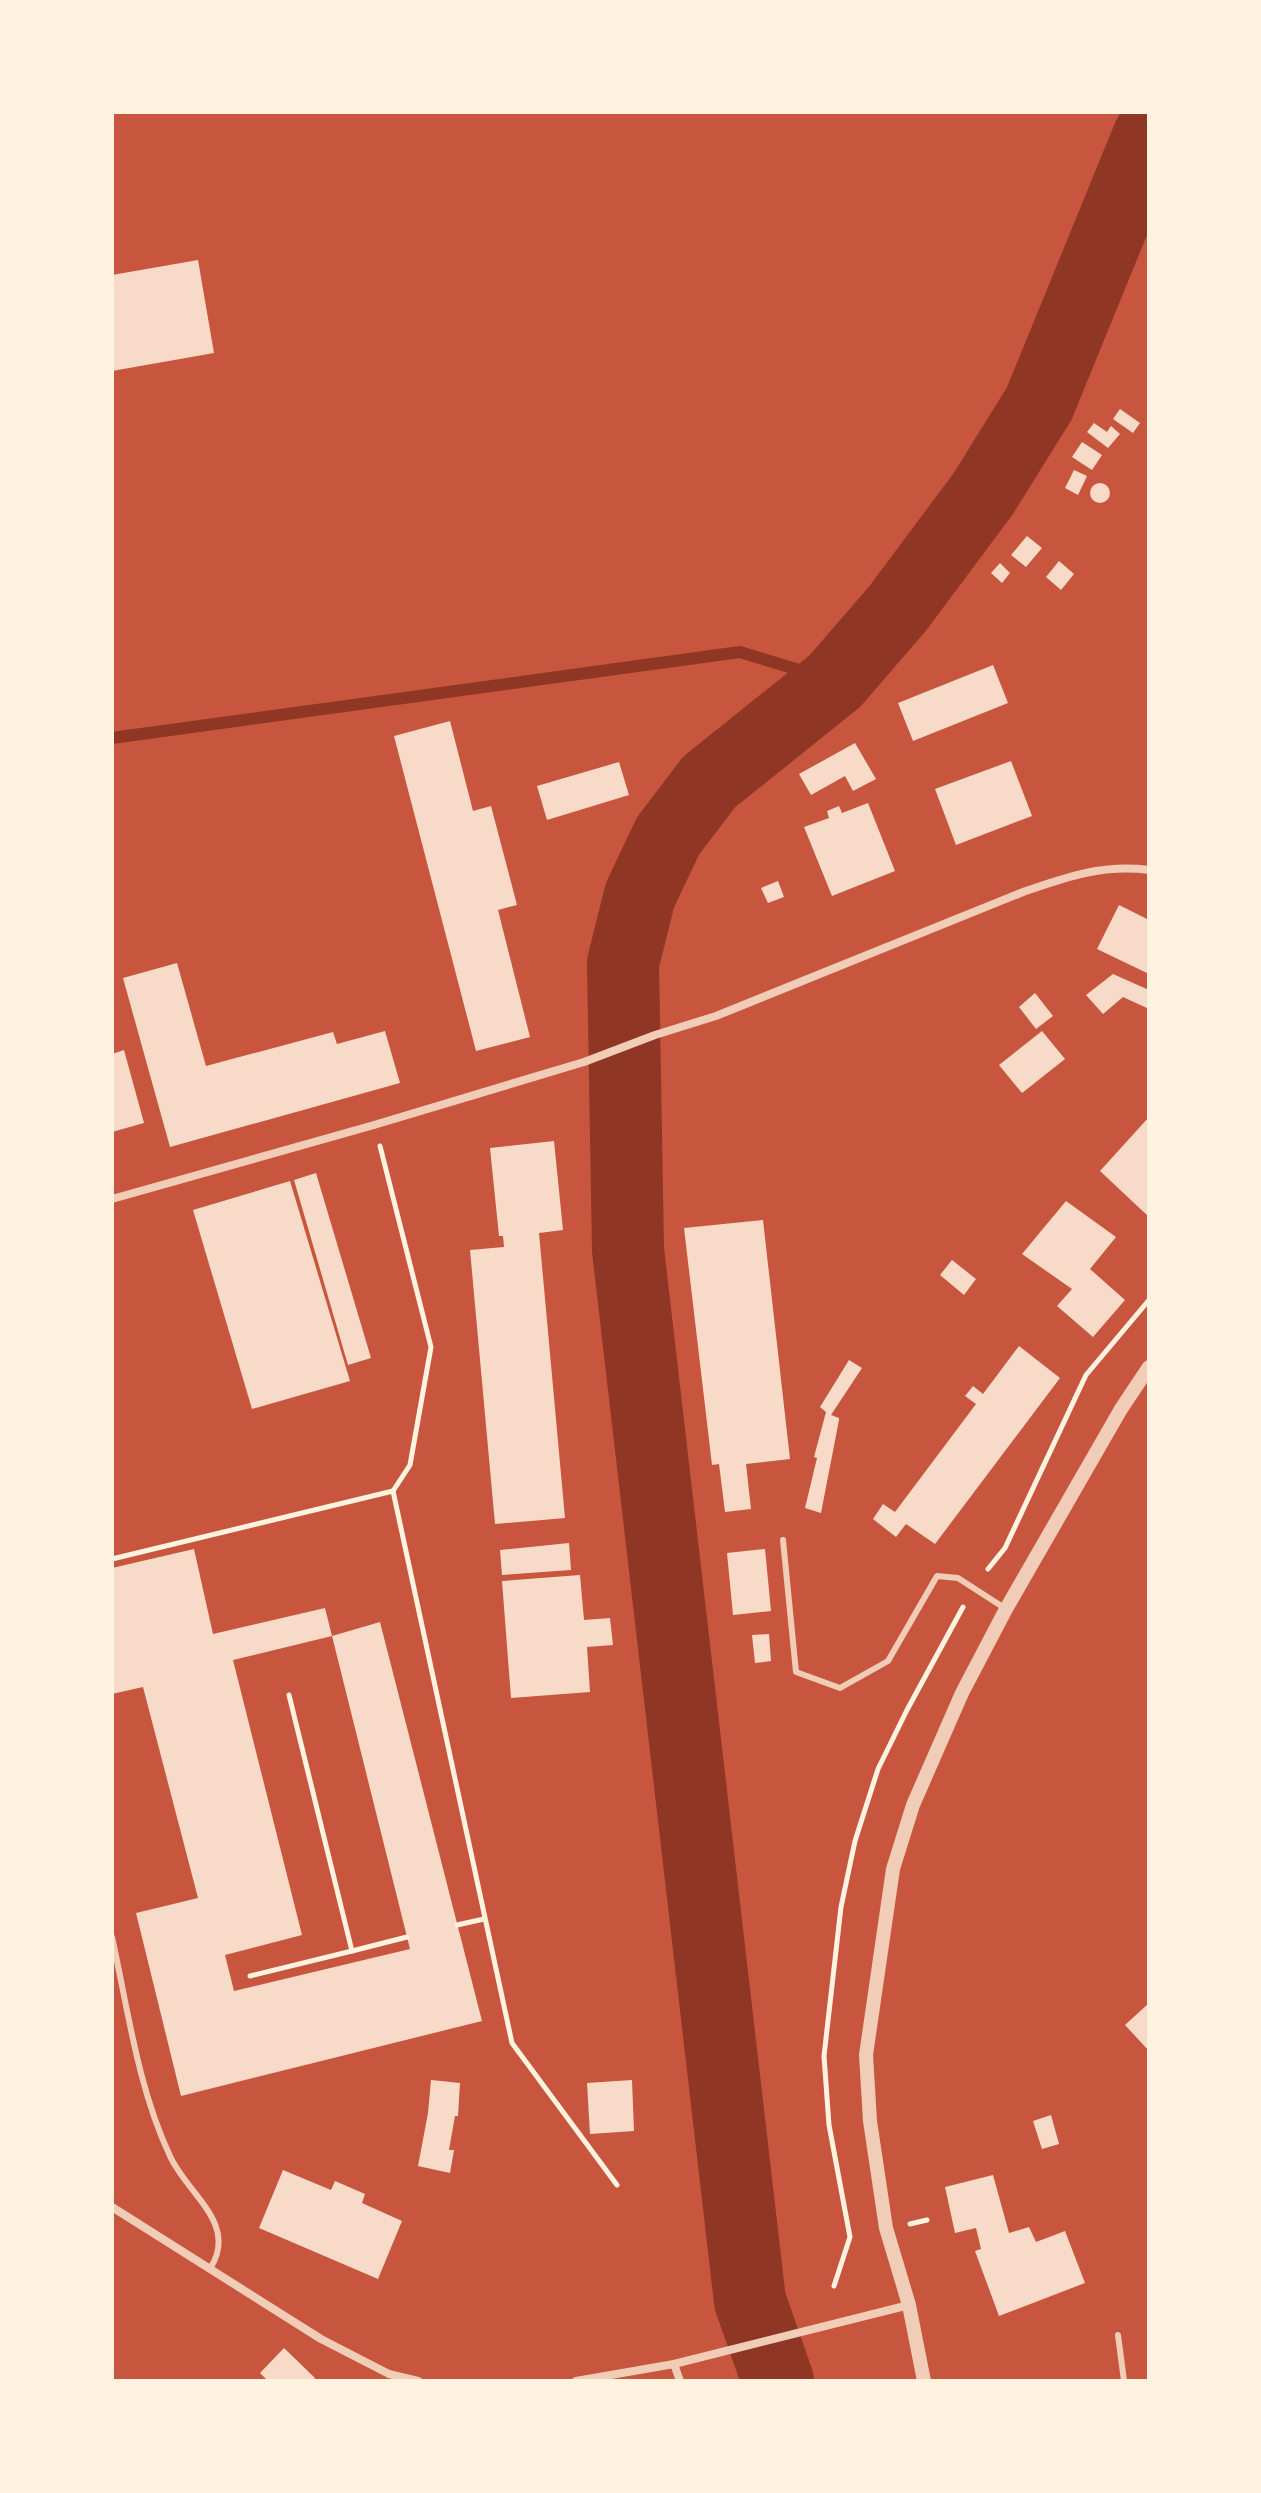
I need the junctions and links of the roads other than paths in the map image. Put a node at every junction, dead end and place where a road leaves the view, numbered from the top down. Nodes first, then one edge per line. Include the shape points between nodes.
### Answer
1 (1149, 870) edge
2 (112, 1199) edge
3 (1149, 1367) edge
4 (783, 1540) dead end
5 (1006, 1609) junction
6 (112, 1937) edge
7 (112, 2207) edge
8 (211, 2267) junction
9 (909, 2305) junction
10 (1118, 2335) dead end
11 (674, 2364) junction
12 (418, 2381) edge
13 (576, 2381) edge
14 (680, 2381) edge
15 (924, 2381) edge
16 (1124, 2381) edge

1 - 2 street via 1123,867 1074,874 716,1016 584,1062
3 - 5 street
4 - 5 lane via 796,1672 840,1688 888,1661 937,1576 958,1578
5 - 9 street via 913,1805 893,1869 882,1936 866,2055 869,2108 886,2228
6 - 8 lane via 149,2106 171,2160 219,2228 219,2253
7 - 8 street
8 - 12 street via 321,2339 389,2374
9 - 11 street
9 - 15 street
10 - 16 lane
11 - 13 street
11 - 14 street

